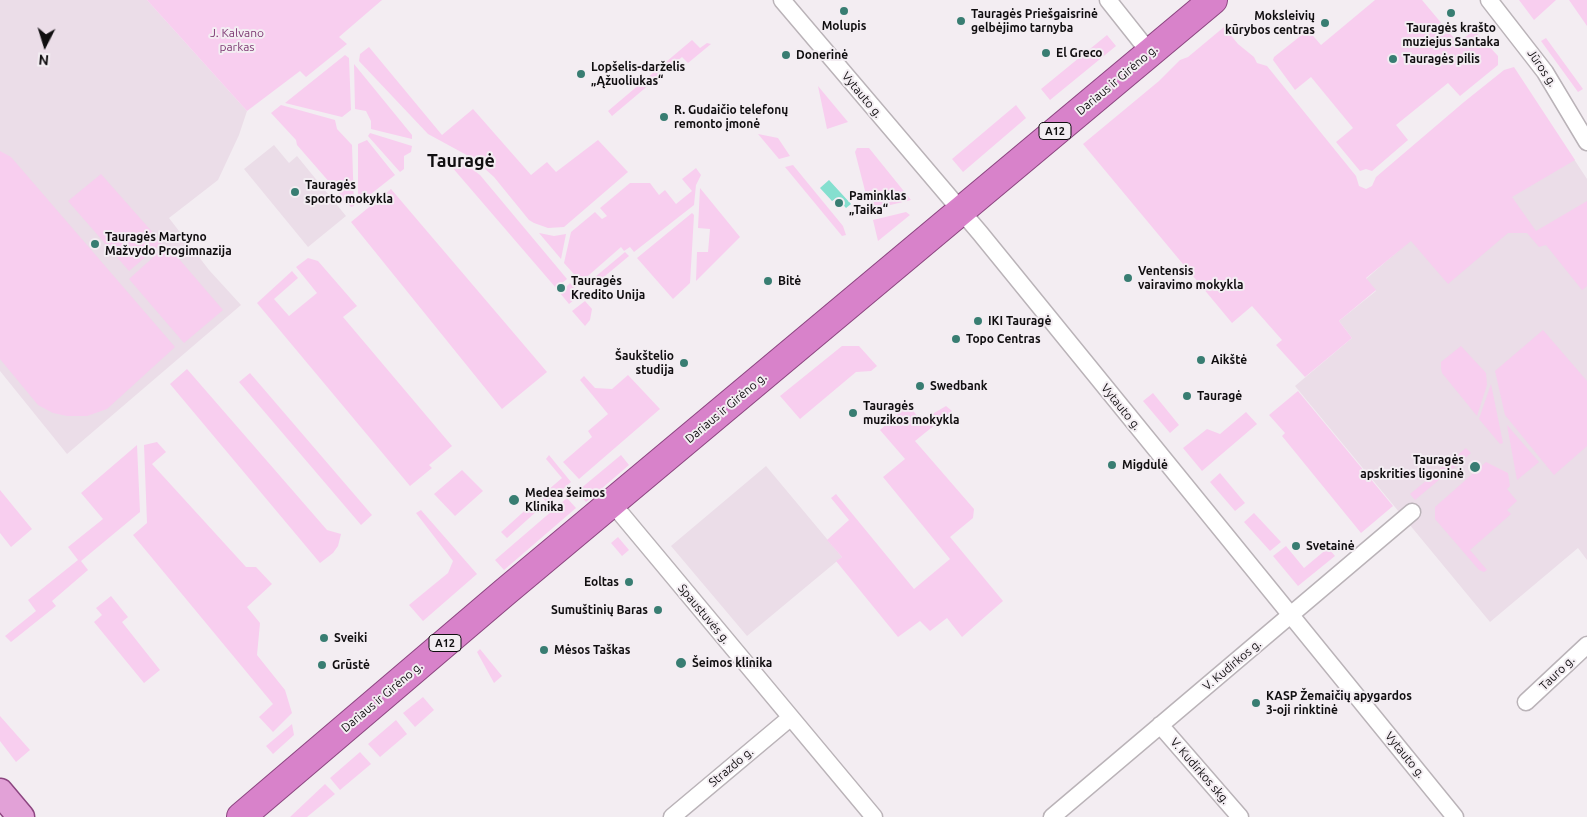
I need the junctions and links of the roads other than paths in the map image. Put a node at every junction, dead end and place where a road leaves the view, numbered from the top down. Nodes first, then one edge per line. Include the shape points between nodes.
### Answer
1 (782, 0) edge
2 (1108, 0) edge
3 (1212, 0) edge
4 (1489, 0) edge
5 (1150, 53) junction
6 (1587, 142) edge
7 (961, 210) junction
8 (612, 502) junction
9 (1412, 512) dead end
10 (1292, 615) junction
11 (1587, 644) edge
12 (1526, 702) dead end
13 (790, 718) junction
14 (1160, 725) junction
15 (0, 792) edge
16 (20, 817) edge
17 (241, 817) edge
18 (672, 817) edge
19 (874, 817) edge
20 (1052, 817) edge
21 (1240, 817) edge
22 (1456, 817) edge

1 - 7 street, Vytauto g.
2 - 5 street
3 - 5 highway, Dariaus ir Girėno g. / A12
4 - 6 street, Jūros g. via 1545,72
5 - 7 highway, Dariaus ir Girėno g. / A12
7 - 8 highway, Dariaus ir Girėno g. / A12
7 - 10 street, Vytauto g.
8 - 13 street, Spaustuvės g.
8 - 17 highway, Dariaus ir Girėno g. / A12
9 - 10 street, V. Kudirkos g.
10 - 14 street, V. Kudirkos g.
10 - 22 street, Vytauto g.
11 - 12 street, Tauro g.
13 - 18 street, Strazdo g.
13 - 19 street, Spaustuvės g.
14 - 20 street, V. Kudirkos g.
14 - 21 street, V. Kudirkos skg.
15 - 16 main road

